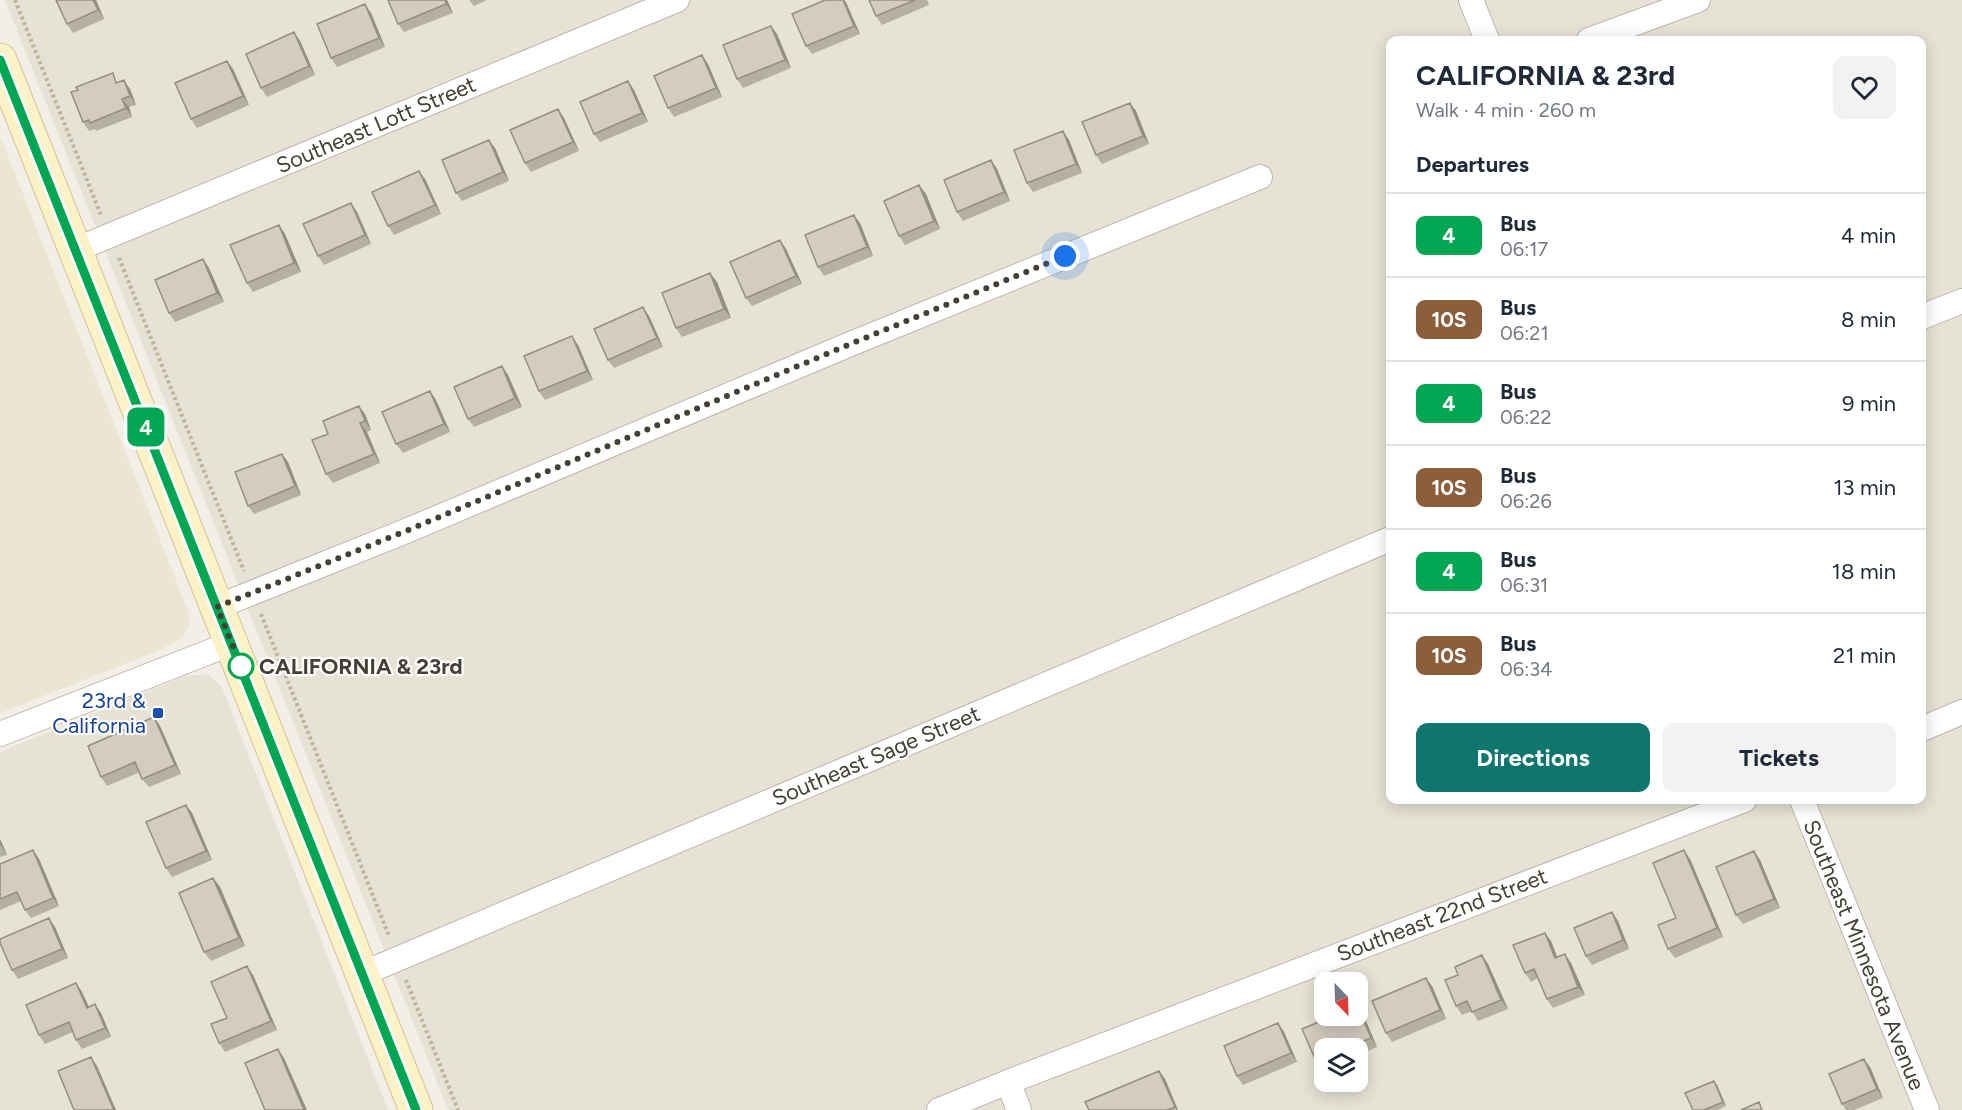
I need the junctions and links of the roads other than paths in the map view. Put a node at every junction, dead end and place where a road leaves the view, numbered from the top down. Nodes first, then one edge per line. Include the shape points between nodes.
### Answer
1 (677, 0) edge
2 (1471, 0) edge
3 (1698, 0) edge
4 (1485, 36) edge
5 (1600, 36) edge
6 (0, 60) edge
7 (1260, 177) dead end
8 (75, 250) junction
9 (1962, 300) edge
10 (1926, 315) edge
11 (1386, 541) edge
12 (217, 607) junction
13 (232, 643) junction
14 (1962, 712) edge
15 (1926, 727) edge
16 (0, 734) edge
17 (1734, 804) edge
18 (1804, 804) edge
19 (362, 974) junction
20 (1008, 1082) junction
21 (416, 1110) edge
22 (939, 1110) edge
23 (1019, 1110) edge
24 (1927, 1110) edge

1 - 8 street, Southeast Lott Street
2 - 4 street
3 - 5 street
6 - 8 main road
7 - 12 street
8 - 12 main road
9 - 10 street
11 - 19 street, Southeast Sage Street
12 - 13 main road
13 - 16 street
13 - 19 main road
14 - 15 street
17 - 20 street, Southeast 22nd Street
18 - 24 street, Southeast Minnesota Avenue
19 - 21 main road
20 - 22 street, Southeast 22nd Street
20 - 23 street

